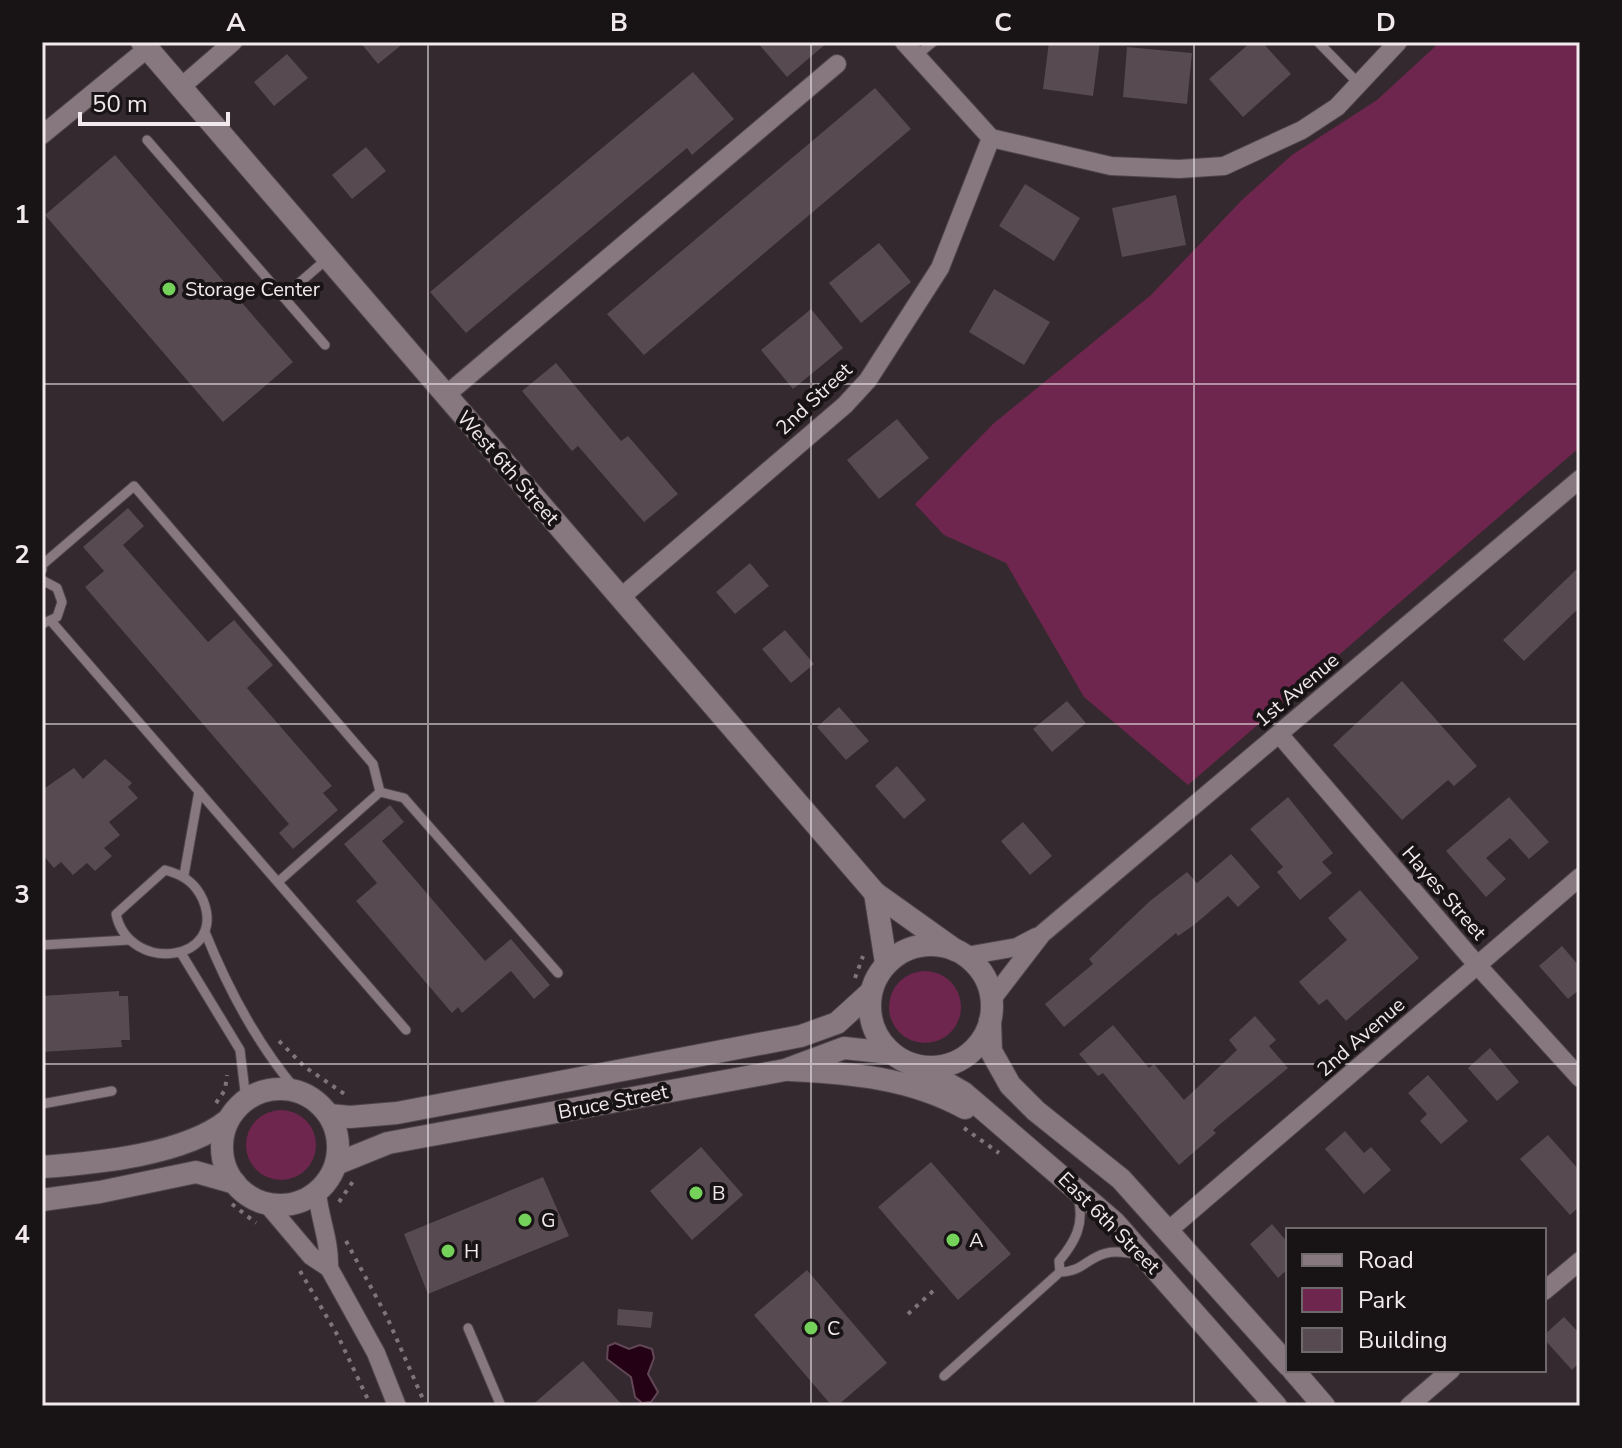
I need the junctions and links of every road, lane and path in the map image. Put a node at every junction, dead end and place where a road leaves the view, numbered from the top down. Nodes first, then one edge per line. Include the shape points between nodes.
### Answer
1 (233, 42) edge
2 (904, 42) edge
3 (933, 42) edge
4 (1318, 42) edge
5 (1398, 42) edge
6 (145, 45) edge
7 (916, 56) junction
8 (837, 64) dead end
9 (1359, 84) junction
10 (181, 87) junction
11 (42, 135) edge
12 (991, 138) junction
13 (147, 140) dead end
14 (328, 258) junction
15 (283, 297) junction
16 (325, 345) dead end
17 (446, 395) junction
18 (1580, 479) edge
19 (42, 570) edge
20 (42, 580) edge
21 (620, 598) junction
22 (47, 623) edge
23 (1279, 734) junction
24 (199, 791) junction
25 (380, 792) junction
26 (184, 875) junction
27 (1580, 877) edge
28 (278, 882) junction
29 (875, 893) junction
30 (205, 932) junction
31 (1042, 934) junction
32 (129, 940) junction
33 (864, 944) dead end
34 (42, 945) edge
35 (181, 953) junction
36 (961, 953) junction
37 (886, 963) junction
38 (1478, 966) junction
39 (558, 973) dead end
40 (848, 986) dead end
41 (871, 992) junction
42 (991, 1010) junction
43 (406, 1030) dead end
44 (278, 1040) dead end
45 (891, 1053) junction
46 (228, 1066) dead end
47 (917, 1066) junction
48 (785, 1070) junction
49 (1580, 1078) edge
50 (112, 1091) dead end
51 (297, 1091) junction
52 (246, 1100) junction
53 (359, 1100) dead end
54 (42, 1104) edge
55 (220, 1114) junction
56 (329, 1115) junction
57 (962, 1127) dead end
58 (1007, 1131) junction
59 (1009, 1160) dead end
60 (336, 1164) junction
61 (42, 1167) edge
62 (355, 1179) dead end
63 (1075, 1186) junction
64 (229, 1191) junction
65 (317, 1193) junction
66 (42, 1200) edge
67 (267, 1204) junction
68 (336, 1211) dead end
69 (1170, 1229) junction
70 (264, 1230) dead end
71 (342, 1233) dead end
72 (1146, 1257) junction
73 (1580, 1261) edge
74 (298, 1268) dead end
75 (329, 1268) junction
76 (1060, 1272) junction
77 (1546, 1289) edge
78 (933, 1291) dead end
79 (908, 1314) dead end
80 (468, 1328) dead end
81 (1286, 1363) edge
82 (1295, 1372) edge
83 (1449, 1372) edge
84 (944, 1376) dead end
85 (371, 1406) edge
86 (397, 1406) edge
87 (426, 1406) edge
88 (501, 1406) edge
89 (1276, 1406) edge
90 (1324, 1406) edge
91 (1409, 1406) edge

1 - 10 street
2 - 7 street
3 - 7 lane
4 - 9 lane
5 - 9 street
6 - 10 street, West 6th Street
6 - 11 street
7 - 12 street
8 - 17 street
9 - 12 street via 1337,107 1302,130 1224,166 1111,166
10 - 14 street, West 6th Street
12 - 21 street, 2nd Street via 940,268 868,380
13 - 15 lane
14 - 15 lane
14 - 17 street, West 6th Street
15 - 16 lane
17 - 21 street, West 6th Street
18 - 23 street, 1st Avenue
19 - 25 lane via 134,486 373,764
20 - 22 lane via 61,594 61,610
21 - 29 street, West 6th Street
22 - 24 lane
23 - 31 street, 1st Avenue
23 - 38 street, Hayes Street
24 - 26 lane
24 - 28 lane
25 - 28 lane
25 - 39 lane via 404,798
26 - 30 lane via 208,912
26 - 32 lane via 165,870 116,914
27 - 38 street, 2nd Avenue
28 - 43 lane
29 - 36 street, West 6th Street
29 - 37 street
30 - 35 lane
30 - 51 lane via 259,1041
31 - 36 street, 1st Avenue via 1017,947
31 - 42 street, 1st Avenue
32 - 34 lane
32 - 35 lane via 149,951
33 - 40 path
35 - 52 lane via 240,1050
36 - 37 street via 919,946
36 - 42 street via 979,968
37 - 41 street
38 - 49 street, Hayes Street
38 - 69 street, 2nd Avenue
41 - 45 street via 873,1025
41 - 56 street, Bruce Street via 837,1023 801,1036 397,1113
42 - 47 street via 975,1049 948,1065
42 - 69 street, East 6th Street via 991,1051 1010,1085 1121,1179
44 - 53 path via 321,1079
45 - 47 street
45 - 48 street, Bruce Street via 844,1048
46 - 55 path
47 - 58 street, East 6th Street via 964,1093
48 - 58 street via 842,1072 909,1084
48 - 60 street, Bruce Street via 388,1143
50 - 54 lane
51 - 52 street via 271,1089
51 - 56 street
52 - 55 street
55 - 61 street via 211,1134 170,1149
55 - 64 street
56 - 60 street via 338,1139
57 - 59 path
58 - 63 street, East 6th Street
60 - 65 street
62 - 68 path
63 - 72 street, East 6th Street
63 - 76 lane via 1082,1211 1079,1234 1059,1261
64 - 66 street via 196,1172
64 - 67 street
64 - 70 path
65 - 67 street via 292,1204
65 - 75 street via 330,1243
67 - 75 street via 311,1256
69 - 81 street, East 6th Street
71 - 87 path
72 - 76 lane via 1114,1249
72 - 89 street, East 6th Street
73 - 77 street
74 - 85 path
75 - 86 street via 376,1353
76 - 84 lane
78 - 79 path
80 - 88 lane
82 - 90 street
83 - 91 street

